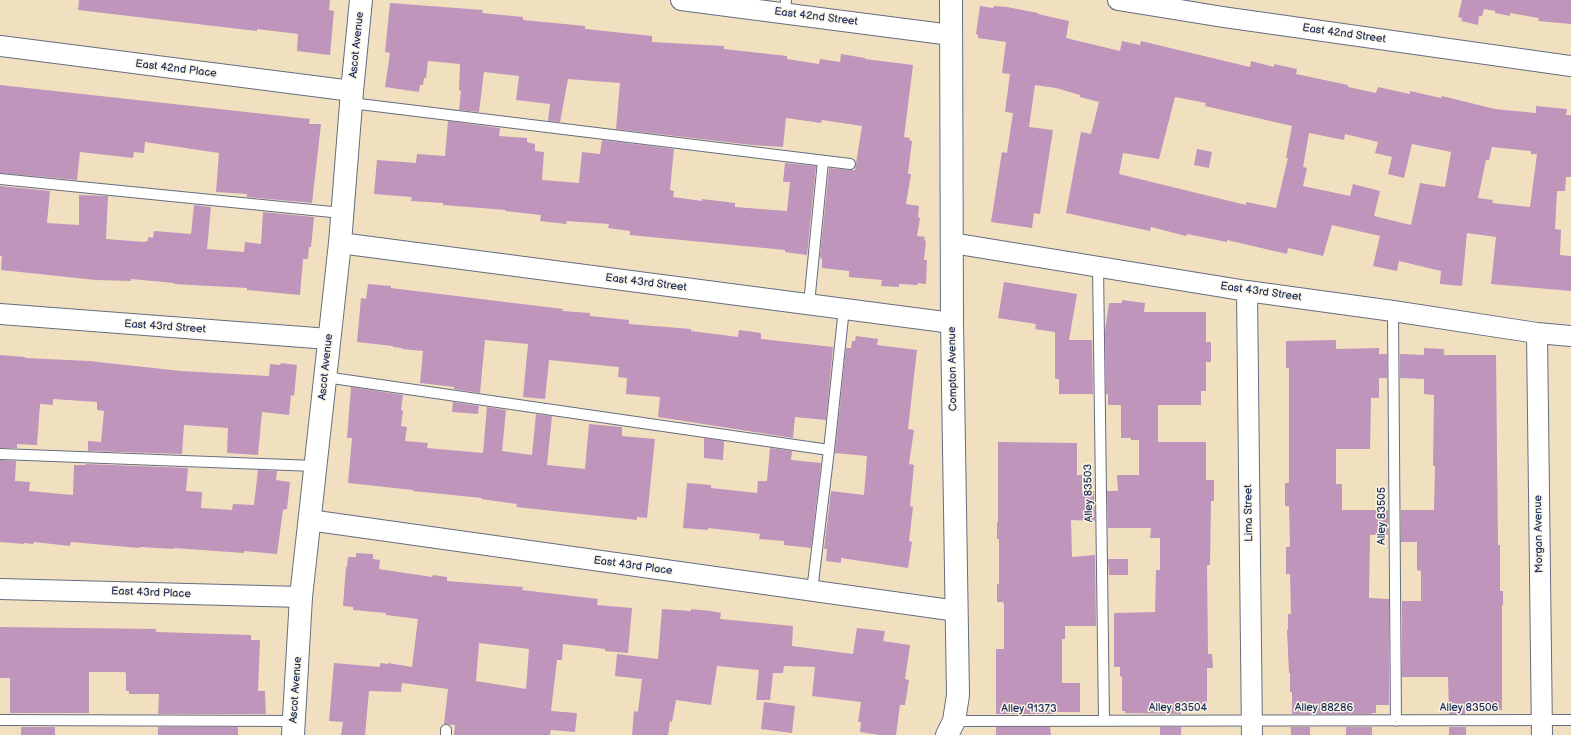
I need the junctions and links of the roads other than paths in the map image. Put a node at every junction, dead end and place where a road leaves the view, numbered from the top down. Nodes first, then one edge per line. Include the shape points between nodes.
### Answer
1 (362, 0) edge
2 (681, 0) edge
3 (951, 0) edge
4 (1118, 0) edge
5 (786, 7) edge
6 (951, 35) junction
7 (0, 46) edge
8 (1571, 66) edge
9 (352, 97) junction
10 (823, 161) junction
11 (850, 164) dead end
12 (0, 180) edge
13 (342, 213) junction
14 (340, 243) junction
15 (952, 243) junction
16 (1098, 266) junction
17 (1247, 291) junction
18 (810, 304) junction
19 (844, 308) junction
20 (1393, 311) junction
21 (0, 314) edge
22 (952, 323) junction
23 (1537, 333) junction
24 (1571, 336) edge
25 (329, 339) junction
26 (325, 377) junction
27 (830, 450) junction
28 (0, 454) edge
29 (315, 466) junction
30 (309, 520) junction
31 (0, 589) edge
32 (812, 591) junction
33 (301, 597) junction
34 (957, 611) junction
35 (0, 720) edge
36 (1104, 720) junction
37 (1571, 720) edge
38 (1396, 721) junction
39 (1252, 727) edge
40 (293, 728) edge
41 (951, 728) edge
42 (1542, 728) edge

1 - 9 street, Ascot Avenue
2 - 5 street, East 42nd Street
3 - 6 street, Compton Avenue
4 - 8 street, East 42nd Street
5 - 6 street, East 42nd Street
6 - 15 street, Compton Avenue
7 - 9 street, East 42nd Place
9 - 10 lane
9 - 13 street, Ascot Avenue
10 - 11 lane
10 - 18 lane
12 - 13 lane
13 - 14 street, Ascot Avenue
14 - 18 street, East 43rd Street
14 - 25 street, Ascot Avenue
15 - 16 street, East 43rd Street
15 - 22 street, Compton Avenue
16 - 17 street, East 43rd Street
16 - 36 lane, Alley 83503
17 - 20 street, East 43rd Street
17 - 39 street, Lima Street
18 - 19 street, East 43rd Street
19 - 22 street, East 43rd Street
19 - 27 lane
20 - 23 street, East 43rd Street
20 - 38 lane, Alley 83505
21 - 25 street, East 43rd Street
22 - 34 street, Compton Avenue
23 - 24 street, East 43rd Street
23 - 42 street, Morgan Avenue
25 - 26 street, Ascot Avenue
26 - 27 lane
26 - 29 street, Ascot Avenue
27 - 32 lane
28 - 29 lane
29 - 30 street, Ascot Avenue
30 - 32 street, East 43rd Place
30 - 33 street, Ascot Avenue
31 - 33 street, East 43rd Place
32 - 34 street, East 43rd Place
33 - 40 street, Ascot Avenue
34 - 41 street, Compton Avenue via 958,695
35 - 40 lane
36 - 39 lane, Alley 83504
36 - 41 lane, Alley 91373
37 - 42 lane, Alley 83506
38 - 39 lane, Alley 88286
38 - 42 lane, Alley 83506

